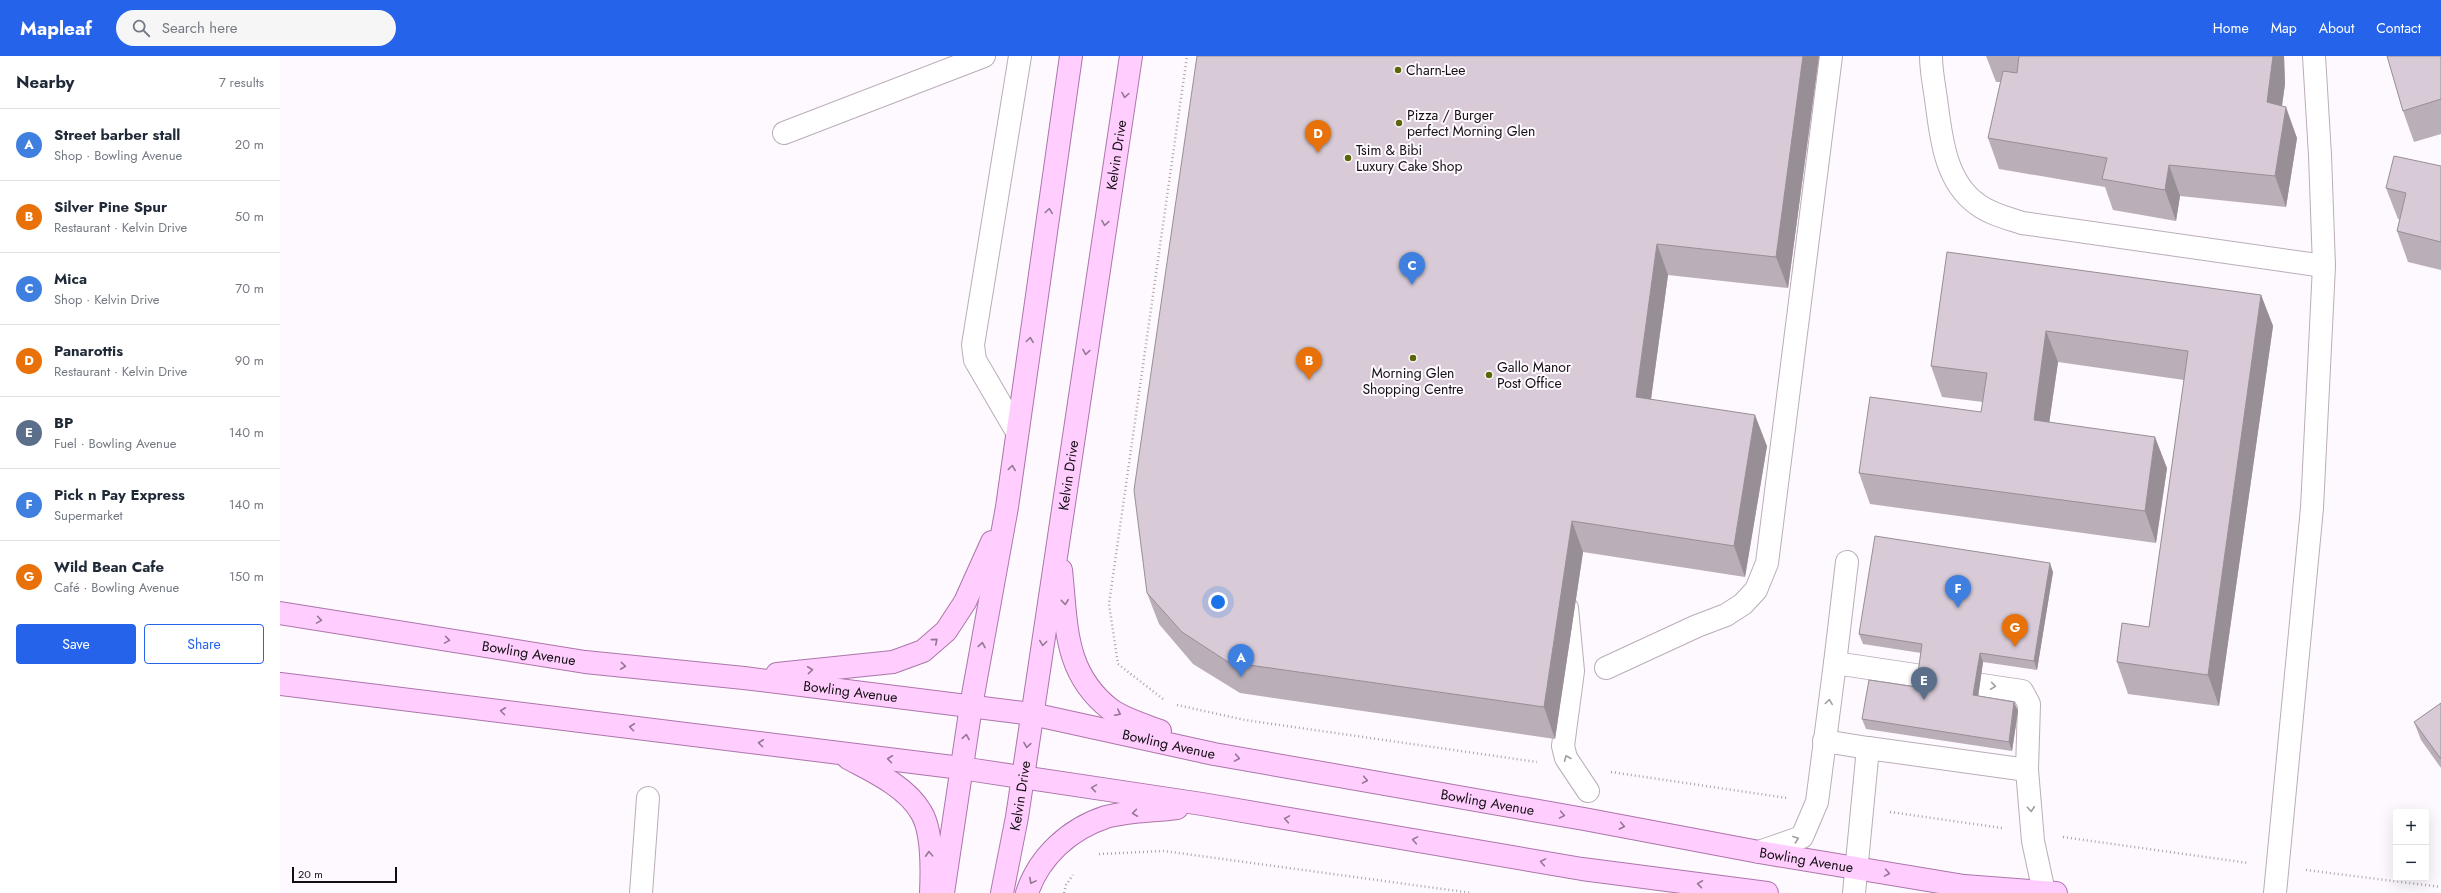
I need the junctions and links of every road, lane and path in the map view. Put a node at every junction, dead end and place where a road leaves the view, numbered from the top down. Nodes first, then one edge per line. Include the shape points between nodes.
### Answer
1 (984, 56) edge
2 (1020, 56) edge
3 (1071, 56) edge
4 (1131, 56) edge
5 (1831, 56) edge
6 (1931, 56) edge
7 (2314, 56) edge
8 (784, 133) dead end
9 (2324, 266) junction
10 (1017, 432) junction
11 (1007, 507) junction
12 (1058, 535) junction
13 (1847, 562) dead end
14 (1564, 587) edge
15 (280, 614) edge
16 (1835, 663) junction
17 (1606, 668) dead end
18 (744, 678) junction
19 (280, 684) edge
20 (971, 706) junction
21 (1032, 714) junction
22 (1824, 741) junction
23 (1868, 748) junction
24 (837, 752) junction
25 (1214, 754) junction
26 (961, 768) junction
27 (2027, 770) junction
28 (1022, 777) junction
29 (1588, 790) dead end
30 (648, 798) dead end
31 (1202, 804) junction
32 (1759, 852) junction
33 (1095, 854) dead end
34 (1856, 868) junction
35 (1075, 873) dead end
36 (2050, 892) edge
37 (641, 893) edge
38 (931, 893) edge
39 (943, 893) edge
40 (1002, 893) edge
41 (1027, 893) edge
42 (1064, 893) edge
43 (1472, 893) edge
44 (1767, 893) edge
45 (1854, 893) edge
46 (2275, 893) edge

1 - 8 street
2 - 10 street via 973,345 978,366
10 -> 3 main road
4 -> 12 main road, Kelvin Drive
5 - 17 street via 1767,563 1756,590 1743,604 1726,615
6 - 9 street via 1942,144 1950,168 1964,192 1991,212 2022,223
7 - 9 street
9 - 46 street via 2312,508
11 -> 10 main road
18 -> 11 main road via 893,662 922,651 946,631 965,602
20 -> 11 main road
12 -> 21 main road, Kelvin Drive
12 -> 25 main road via 1067,629 1075,665 1082,679 1111,709
13 - 16 street
29 -> 14 street via 1566,758 1563,746 1573,671
15 -> 18 main road, Bowling Avenue via 585,662
22 -> 16 street
16 -> 27 street via 2022,691 2029,704
18 - 20 main road, Bowling Avenue
24 -> 19 main road
20 - 21 main road, Bowling Avenue
26 -> 20 main road
21 - 25 main road, Bowling Avenue
21 -> 28 main road, Kelvin Drive
22 - 23 street
32 -> 22 street via 1802,837 1807,829 1817,802
23 - 27 street
23 - 34 street
26 -> 24 main road
38 -> 24 main road via 928,828 921,812 910,798 880,776
25 -> 32 main road, Bowling Avenue
26 - 28 main road
26 - 39 main road
27 -> 36 street via 2033,841
31 -> 28 main road
28 - 40 main road, Kelvin Drive
30 - 37 street
31 -> 41 main road via 1106,817 1070,834 1046,855
44 -> 31 main road via 1582,868
32 - 34 main road, Bowling Avenue
33 - 43 path via 1164,851
34 -> 36 main road, Bowling Avenue via 1964,886
34 - 45 street
35 - 42 path via 1066,885

